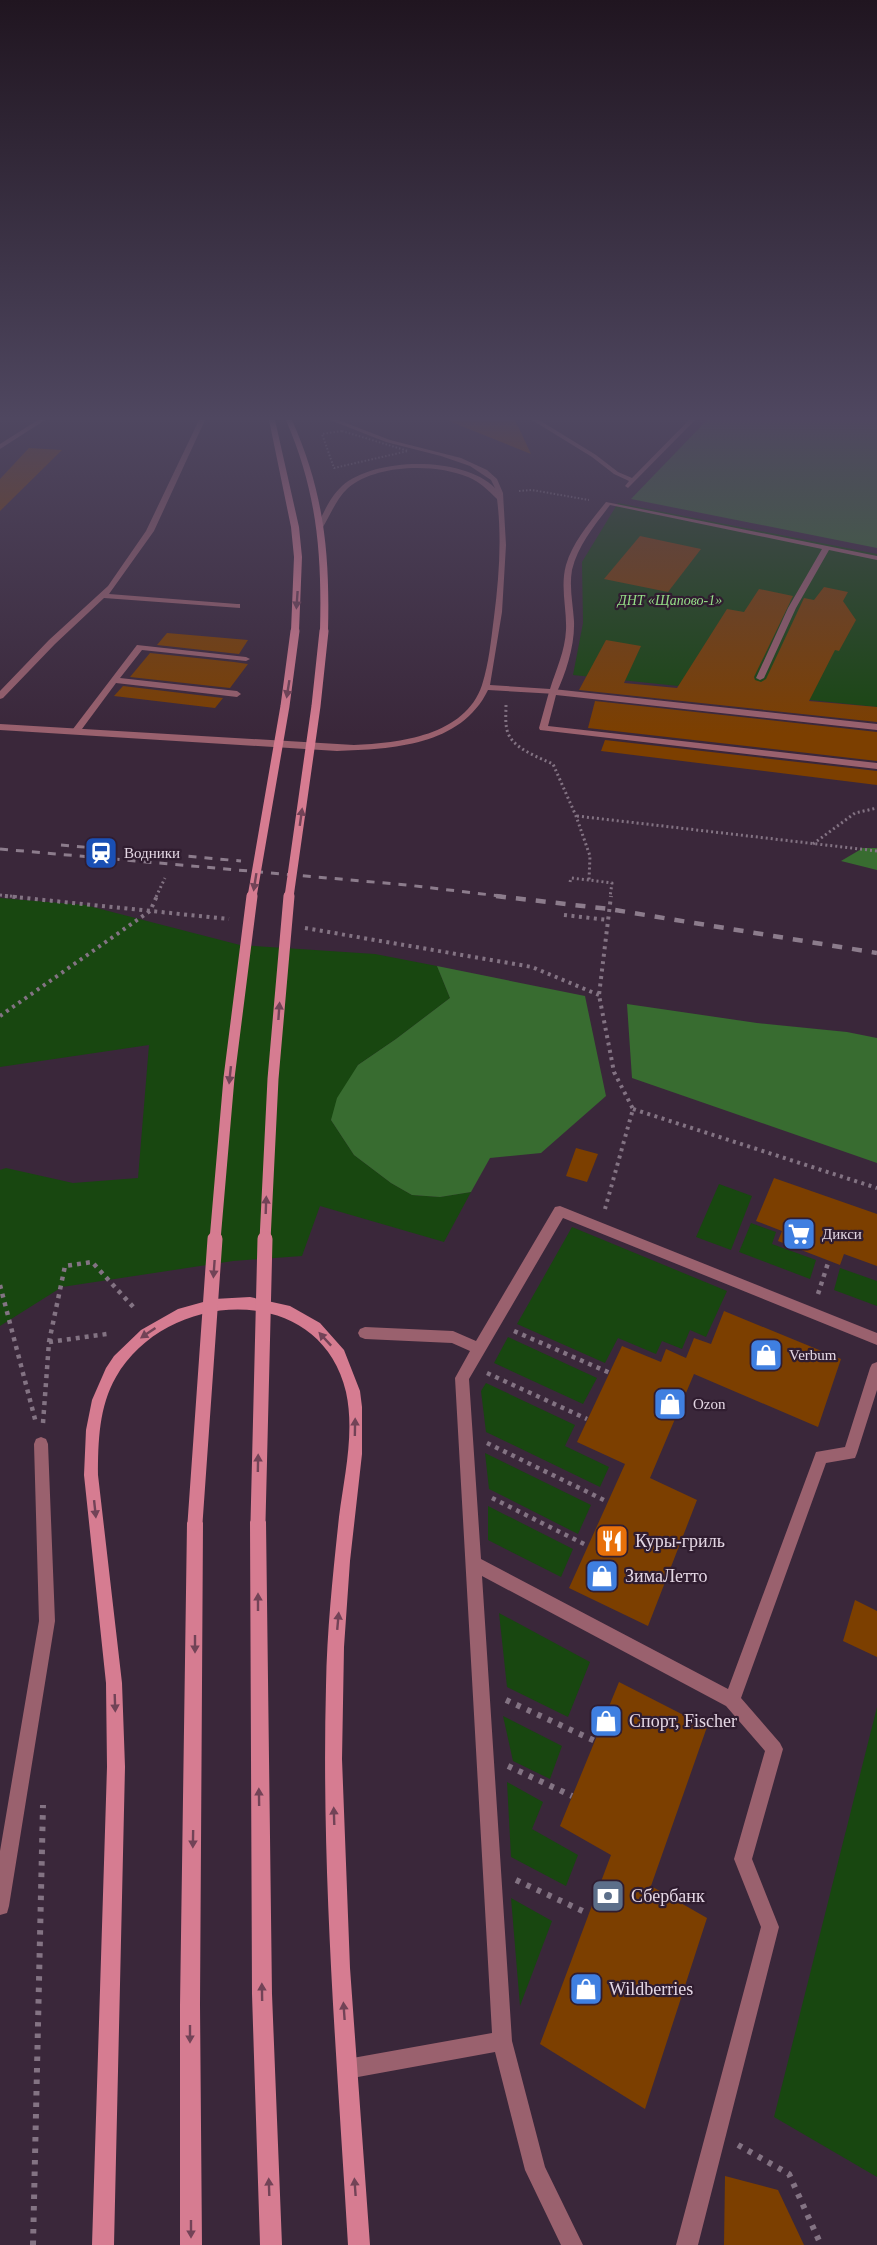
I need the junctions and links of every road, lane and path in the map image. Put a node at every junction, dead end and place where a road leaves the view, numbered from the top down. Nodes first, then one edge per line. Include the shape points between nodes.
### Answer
1 (153, 525) edge
2 (295, 525) edge
3 (504, 525) edge
4 (593, 525) edge
5 (716, 525) edge
6 (321, 526) edge
7 (827, 547) junction
8 (877, 558) edge
9 (102, 596) junction
10 (237, 606) dead end
11 (246, 659) dead end
12 (760, 678) dead end
13 (114, 680) junction
14 (485, 687) junction
15 (553, 692) junction
16 (237, 694) dead end
17 (0, 696) edge
18 (506, 699) dead end
19 (0, 727) edge
20 (877, 728) edge
21 (76, 731) junction
22 (877, 766) edge
23 (877, 808) edge
24 (576, 816) junction
25 (813, 844) junction
26 (877, 851) edge
27 (165, 878) dead end
28 (589, 880) junction
29 (570, 882) dead end
30 (564, 915) dead end
31 (608, 920) junction
32 (0, 1016) edge
33 (614, 1072) joint
34 (633, 1109) junction
35 (877, 1188) edge
36 (600, 1227) junction
37 (829, 1260) dead end
38 (0, 1285) edge
39 (136, 1310) dead end
40 (811, 1312) junction
41 (495, 1322) junction
42 (365, 1333) dead end
43 (107, 1334) dead end
44 (877, 1339) edge
45 (49, 1342) junction
46 (479, 1349) junction
47 (470, 1365) junction
48 (877, 1368) edge
49 (610, 1373) dead end
50 (587, 1419) dead end
51 (465, 1432) junction
52 (41, 1444) junction
53 (469, 1486) junction
54 (608, 1502) dead end
55 (588, 1546) dead end
56 (473, 1563) junction
57 (481, 1688) junction
58 (732, 1700) junction
59 (595, 1741) dead end
60 (485, 1756) junction
61 (572, 1796) dead end
62 (43, 1798) dead end
63 (492, 1869) junction
64 (0, 1906) edge
65 (589, 1914) dead end
66 (502, 2041) junction
67 (347, 2069) junction
68 (716, 2133) junction
69 (33, 2245) edge
70 (103, 2245) edge
71 (191, 2245) edge
72 (271, 2245) edge
73 (359, 2245) edge
74 (572, 2245) edge
75 (687, 2245) edge
76 (821, 2245) edge

1 - 9 street
2 -> 71 main road, bridge via 298,557 295,631 248,920 222,1146 195,1523
3 - 14 street via 500,587
4 - 15 street via 573,559 567,581 569,640
5 - 7 street
72 -> 6 main road, bridge via 262,1994 260,1348 268,1144 286,930 321,678 326,567
7 - 8 street
7 - 12 street via 792,608
9 - 10 street
9 - 17 street
11 - 13 street via 140,647
13 - 16 street
13 - 21 street
14 - 15 street
14 - 21 street via 467,714 450,728 427,738 389,745 337,748
15 - 20 street
15 - 22 street via 543,728
18 - 24 path via 507,731 511,738 527,752 554,765
19 - 21 street
23 - 25 path via 855,813
24 - 25 path
24 - 28 path via 590,856
25 - 26 path
27 - 32 path via 150,911
28 - 29 path via 571,878
28 - 31 path via 612,883
30 - 31 path
31 - 33 path via 598,994
33 - 34 path
34 - 35 path
34 - 36 path
36 - 40 street
36 - 41 street via 560,1211
37 - 40 path
38 - 52 path
39 - 45 path via 92,1262 65,1266
40 - 44 street
41 - 46 street
41 - 49 path
42 - 46 street via 453,1336
43 - 45 path
45 - 52 path
46 - 47 street
47 - 50 path
47 - 51 street via 462,1378
48 - 58 street via 850,1453 821,1457
51 - 53 street
51 - 54 path
52 - 64 street via 47,1621
53 - 55 path
53 - 56 street
56 - 57 street
56 - 58 street
57 - 59 path
57 - 60 street
58 - 68 street via 774,1749 743,1859 770,1927
60 - 61 path
60 - 63 street
62 - 69 path
63 - 65 path
63 - 66 street
66 - 67 street
66 - 74 street via 535,2170
67 -> 70 main road via 333,1753 335,1656 354,1461 353,1389 342,1362 310,1324 289,1312 257,1302 225,1302 194,1308 139,1338 119,1360 104,1386 90,1446 114,1683 116,1767
73 -> 67 main road
68 - 75 street
68 - 76 path via 789,2174

